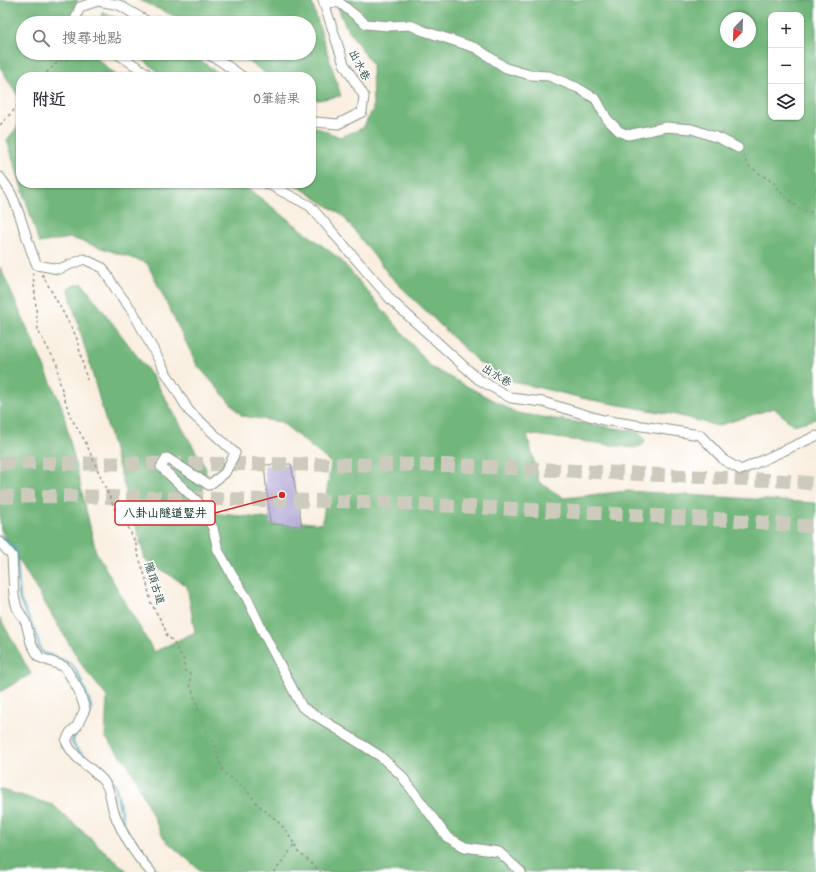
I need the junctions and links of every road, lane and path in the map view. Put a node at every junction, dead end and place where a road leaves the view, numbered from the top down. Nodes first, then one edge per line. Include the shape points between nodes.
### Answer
1 (324, 1) edge
2 (77, 16) edge
3 (138, 16) edge
4 (64, 60) edge
5 (127, 60) edge
6 (219, 60) edge
7 (47, 72) edge
8 (145, 72) edge
9 (236, 72) edge
10 (16, 108) edge
11 (316, 122) edge
12 (0, 125) edge
13 (738, 148) joint
14 (0, 176) edge
15 (276, 188) edge
16 (816, 213) edge
17 (38, 265) junction
18 (87, 380) dead end
19 (816, 436) edge
20 (0, 542) edge
21 (294, 845) junction
22 (151, 872) edge
23 (272, 872) edge
24 (321, 872) edge
25 (521, 872) edge

1 - 11 street, 出水巷 via 344,64 364,96 362,112 338,124
1 - 13 street via 340,3 366,24 410,25 476,48 506,68 530,75 549,76 578,88 596,99 606,119 618,132 628,135 666,127 692,129
2 - 3 street via 80,7 98,1 119,5
4 - 7 path
5 - 8 street
6 - 9 street
10 - 12 path
13 - 16 path via 750,167 774,184 801,210
14 - 17 street via 13,196 30,251
15 - 19 street, 出水巷 via 310,206 392,301 478,379 511,398 543,402 603,420 700,435 725,461 741,470
17 - 18 path via 76,336
17 - 21 path, 隴頂古道 via 32,274 38,330 57,364 70,416 85,441 117,514 128,527 136,544 151,602 167,636 184,661 184,670 190,674 190,684 206,731 214,744 218,761 224,773 246,789 258,805 284,828
17 - 25 street via 60,269 84,259 103,268 133,312 188,411 235,453 225,473 209,485 167,458 161,467 198,502 213,528 218,550 247,598 302,707 380,756 400,775 448,837 466,847 499,852
20 - 22 street via 12,556 14,596 17,608 26,623 31,643 39,657 65,667 80,691 85,709 66,741 77,759 96,772 107,785 114,812 124,835
21 - 23 path
21 - 24 path, 隴頂古道 via 297,851

